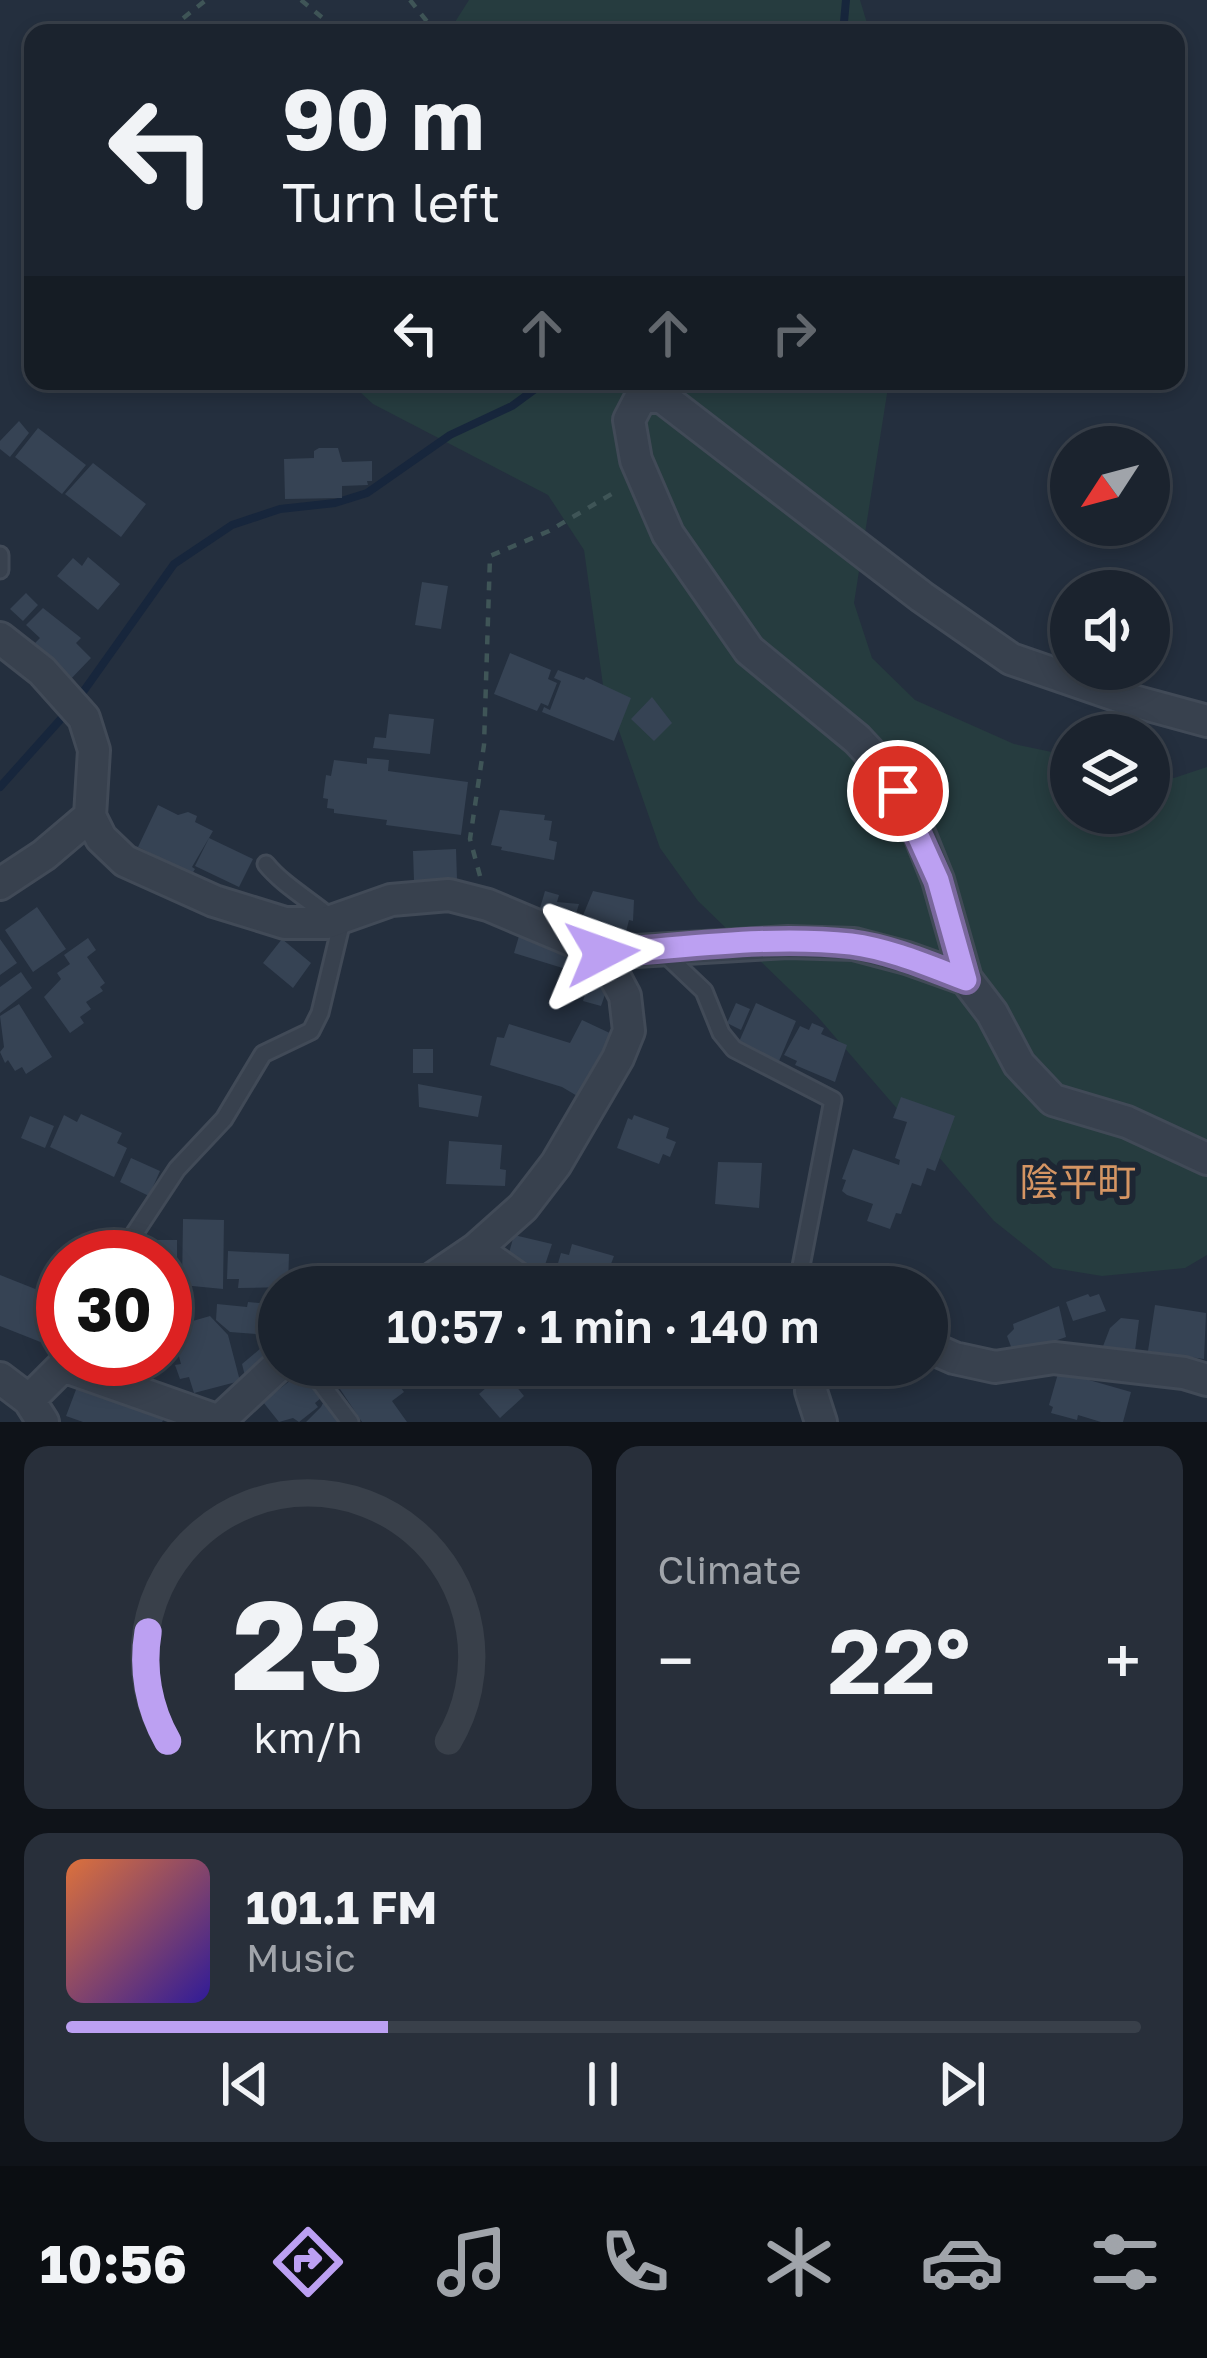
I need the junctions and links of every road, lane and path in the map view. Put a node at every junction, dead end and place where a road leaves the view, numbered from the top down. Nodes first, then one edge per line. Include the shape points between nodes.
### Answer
1 (206, 0) edge
2 (301, 0) edge
3 (410, 0) edge
4 (177, 24) edge
5 (330, 24) edge
6 (429, 24) edge
7 (654, 508) junction
8 (0, 555) edge
9 (0, 570) edge
10 (0, 638) edge
11 (1207, 722) edge
12 (90, 816) junction
13 (266, 864) dead end
14 (0, 884) edge
15 (488, 905) junction
16 (338, 919) junction
17 (661, 950) junction
18 (602, 953) junction
19 (966, 980) junction
20 (1207, 1159) edge
21 (136, 1230) edge
22 (476, 1249) junction
23 (451, 1266) edge
24 (500, 1266) edge
25 (801, 1266) edge
26 (948, 1355) edge
27 (0, 1378) edge
28 (1207, 1380) edge
29 (258, 1385) edge
30 (127, 1386) edge
31 (323, 1386) edge
32 (812, 1386) edge
33 (36, 1411) edge
34 (219, 1422) edge
35 (350, 1422) edge
36 (820, 1422) edge

1 - 4 path
2 - 5 path
3 - 6 path
7 - 11 street via 628,420 642,394 662,397 1011,659
7 - 15 path via 615,492 490,556 484,745 470,839
7 - 19 street via 749,650 885,770 938,880
8 - 9 lane
10 - 12 street via 85,718 94,750
12 - 14 street
12 - 16 street via 125,861 214,901 285,923
13 - 16 lane
15 - 16 street via 430,896
15 - 18 street
16 - 21 lane via 310,1031 263,1054 224,1119 176,1169
17 - 18 street
17 - 19 street via 854,944
17 - 25 lane via 704,991 734,1049 833,1100
18 - 22 street via 625,996 629,1031 618,1058 556,1164
19 - 20 street via 1019,1064 1053,1100
22 - 23 street
22 - 24 street
26 - 28 street via 995,1367 1054,1358
27 - 33 street
29 - 34 street
30 - 34 street
31 - 35 lane
32 - 36 street

